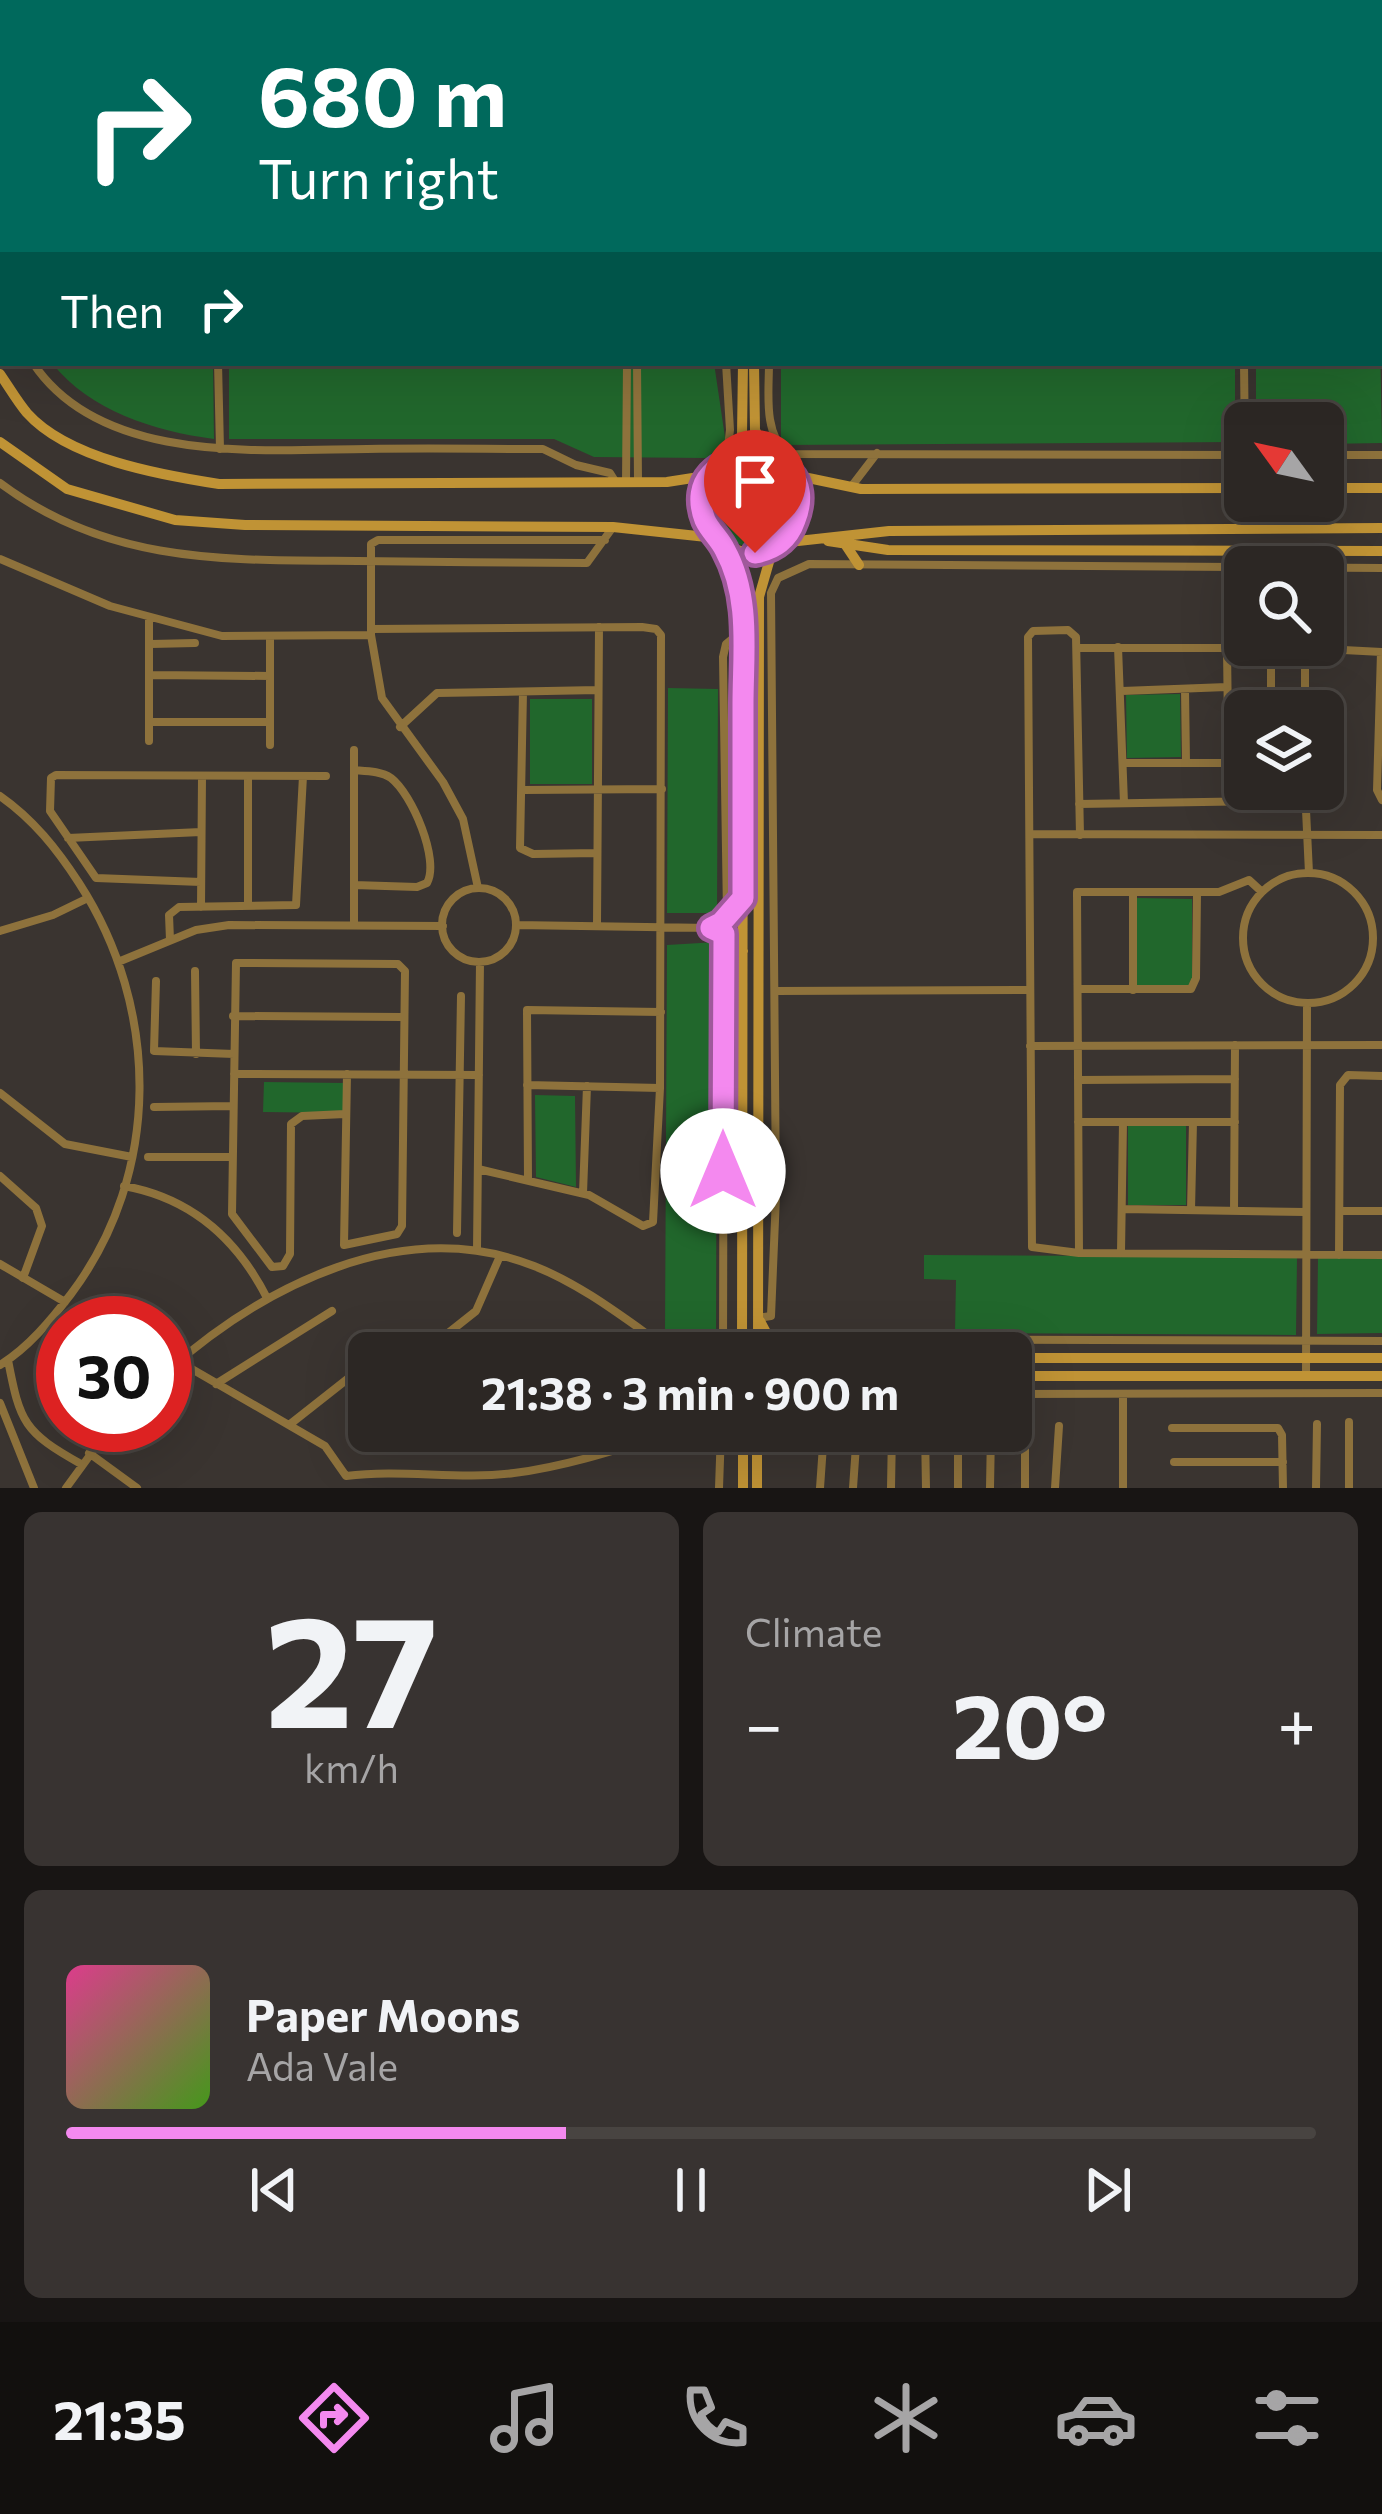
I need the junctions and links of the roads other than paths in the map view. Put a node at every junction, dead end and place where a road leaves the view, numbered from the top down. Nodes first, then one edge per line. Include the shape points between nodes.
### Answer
1 (35, 366) edge
2 (218, 366) edge
3 (627, 366) edge
4 (637, 366) edge
5 (726, 366) edge
6 (743, 366) edge
7 (754, 366) edge
8 (769, 366) edge
9 (1244, 366) edge
10 (0, 374) edge
11 (1244, 402) edge
12 (0, 442) edge
13 (220, 449) junction
14 (877, 453) junction
15 (1224, 453) edge
16 (1344, 455) edge
17 (1382, 455) edge
18 (772, 460) junction
19 (729, 461) junction
20 (789, 473) junction
21 (712, 475) junction
22 (626, 482) junction
23 (0, 483) edge
24 (850, 488) junction
25 (1224, 488) edge
26 (1344, 488) edge
27 (1382, 488) edge
28 (613, 526) junction
29 (1382, 528) edge
30 (804, 538) junction
31 (605, 540) junction
32 (719, 541) junction
33 (845, 544) junction
34 (776, 546) junction
35 (1382, 551) edge
36 (0, 559) edge
37 (370, 561) junction
38 (859, 565) junction
39 (1224, 567) edge
40 (1344, 568) edge
41 (1382, 568) edge
42 (149, 618) junction
43 (599, 627) junction
44 (742, 630) junction
45 (371, 632) junction
46 (270, 636) junction
47 (758, 640) junction
48 (195, 643) dead end
49 (151, 644) junction
50 (1118, 647) junction
51 (1077, 648) junction
52 (1224, 649) edge
53 (1344, 649) edge
54 (772, 650) junction
55 (1382, 652) edge
56 (1227, 666) edge
57 (150, 676) junction
58 (270, 676) junction
59 (1227, 686) junction
60 (1185, 689) junction
61 (598, 690) junction
62 (1227, 690) edge
63 (1122, 691) junction
64 (1382, 691) edge
65 (523, 692) junction
66 (149, 722) junction
67 (270, 722) junction
68 (400, 727) junction
69 (148, 741) dead end
70 (270, 745) dead end
71 (354, 749) dead end
72 (1381, 759) edge
73 (1123, 763) junction
74 (1186, 763) junction
75 (1224, 763) edge
76 (354, 770) junction
77 (248, 776) junction
78 (302, 776) junction
79 (326, 776) dead end
80 (202, 777) junction
81 (662, 789) junction
82 (523, 790) junction
83 (598, 790) junction
84 (0, 796) edge
85 (1382, 800) edge
86 (1224, 801) edge
87 (1124, 803) junction
88 (1079, 804) junction
89 (1305, 810) edge
90 (201, 832) junction
91 (1031, 834) junction
92 (1080, 835) junction
93 (1305, 835) junction
94 (1382, 836) edge
95 (66, 838) junction
96 (597, 853) junction
97 (1309, 873) junction
98 (201, 882) junction
99 (354, 885) junction
100 (478, 888) junction
101 (1133, 892) junction
102 (1262, 892) junction
103 (1197, 893) junction
104 (88, 898) junction
105 (743, 898) junction
106 (248, 906) junction
107 (201, 907) junction
108 (661, 924) junction
109 (354, 925) junction
110 (516, 925) junction
111 (597, 925) junction
112 (443, 926) junction
113 (721, 926) junction
114 (743, 927) junction
115 (0, 931) edge
116 (170, 940) junction
117 (743, 951) junction
118 (118, 962) junction
119 (480, 962) junction
120 (195, 971) dead end
121 (156, 981) dead end
122 (1078, 989) junction
123 (1029, 990) junction
124 (1133, 990) junction
125 (776, 991) junction
126 (461, 996) dead end
127 (1307, 1004) junction
128 (661, 1012) junction
129 (233, 1016) junction
130 (402, 1017) junction
131 (1235, 1045) junction
132 (1307, 1045) junction
133 (1382, 1045) edge
134 (1030, 1046) junction
135 (1078, 1046) junction
136 (196, 1054) junction
137 (234, 1054) junction
138 (234, 1074) junction
139 (347, 1074) junction
140 (402, 1074) junction
141 (462, 1075) junction
142 (478, 1075) junction
143 (1382, 1076) edge
144 (1235, 1079) junction
145 (1078, 1080) junction
146 (527, 1085) junction
147 (587, 1086) junction
148 (660, 1088) junction
149 (0, 1093) edge
150 (233, 1106) junction
151 (154, 1108) dead end
152 (345, 1114) junction
153 (1078, 1122) junction
154 (1123, 1122) junction
155 (1193, 1122) junction
156 (1235, 1122) junction
157 (132, 1157) junction
158 (148, 1157) dead end
159 (232, 1157) junction
160 (478, 1168) junction
161 (760, 1172) junction
162 (0, 1176) edge
163 (528, 1179) junction
164 (776, 1180) junction
165 (124, 1186) junction
166 (583, 1194) junction
167 (776, 1196) junction
168 (1123, 1208) junction
169 (759, 1209) junction
170 (1191, 1210) junction
171 (1234, 1210) junction
172 (1342, 1211) junction
173 (1382, 1211) edge
174 (1305, 1212) junction
175 (457, 1233) dead end
176 (344, 1245) junction
177 (477, 1250) junction
178 (1079, 1252) junction
179 (1121, 1253) junction
180 (1305, 1255) junction
181 (1340, 1255) junction
182 (1382, 1255) edge
183 (500, 1256) junction
184 (344, 1263) junction
185 (0, 1264) edge
186 (23, 1278) junction
187 (54, 1296) edge
188 (69, 1296) edge
189 (267, 1298) junction
190 (332, 1310) dead end
191 (758, 1318) junction
192 (36, 1331) edge
193 (451, 1332) edge
194 (644, 1332) edge
195 (723, 1332) edge
196 (742, 1332) edge
197 (758, 1332) edge
198 (767, 1332) edge
199 (1032, 1340) edge
200 (1306, 1341) junction
201 (1382, 1341) edge
202 (192, 1351) edge
203 (1032, 1358) edge
204 (1306, 1358) junction
205 (1382, 1358) edge
206 (4, 1363) edge
207 (192, 1370) edge
208 (1306, 1375) junction
209 (1032, 1376) edge
210 (1382, 1376) edge
211 (348, 1379) edge
212 (215, 1384) junction
213 (1382, 1393) edge
214 (1032, 1394) edge
215 (1123, 1394) junction
216 (0, 1403) edge
217 (1349, 1422) dead end
218 (1317, 1424) dead end
219 (289, 1425) junction
220 (1059, 1426) dead end
221 (1172, 1428) dead end
222 (607, 1452) edge
223 (721, 1452) edge
224 (742, 1452) edge
225 (758, 1452) edge
226 (823, 1452) edge
227 (856, 1452) edge
228 (892, 1452) edge
229 (925, 1452) edge
230 (958, 1452) edge
231 (991, 1452) edge
232 (1025, 1452) edge
233 (88, 1453) joint
234 (1174, 1462) dead end
235 (1283, 1462) junction
236 (81, 1464) junction
237 (345, 1476) junction
238 (34, 1488) edge
239 (66, 1488) edge
240 (137, 1488) edge
241 (353, 1488) edge
242 (718, 1488) edge
243 (742, 1488) edge
244 (757, 1488) edge
245 (820, 1488) edge
246 (853, 1488) edge
247 (891, 1488) edge
248 (926, 1488) edge
249 (958, 1488) edge
250 (990, 1488) edge
251 (1025, 1488) edge
252 (1055, 1488) edge
253 (1123, 1488) edge
254 (1282, 1488) edge
255 (1316, 1488) edge
256 (1349, 1488) edge

1 - 13 street via 67,401 109,423
2 - 13 street
3 - 22 street
4 - 22 street
5 - 19 street
6 - 19 main road via 742,434
7 - 18 main road via 755,430
8 - 14 street via 771,422 783,451
9 - 11 street
10 - 22 main road via 32,418 158,475 219,484
12 - 28 main road via 67,490 176,520
13 - 22 street via 543,448
14 - 15 street
14 - 24 street
16 - 17 street
18 - 19 main road
18 - 20 main road
19 - 21 main road
20 - 24 main road
20 - 34 main road via 799,511
21 - 22 main road
21 - 32 main road via 704,517
23 - 37 street via 66,524 139,549 216,560
24 - 25 main road
26 - 27 main road
28 - 31 street
28 - 32 main road
29 - 30 main road
30 - 33 main road
30 - 34 main road
31 - 37 street via 587,563
31 - 37 street via 378,540 370,544
32 - 34 main road via 746,553
32 - 44 main road via 742,598
33 - 35 main road
33 - 38 main road
34 - 47 main road via 759,597
36 - 42 street
37 - 45 street
38 - 39 street
38 - 54 street via 806,564 778,578
40 - 41 street
42 - 46 street via 222,636
42 - 49 street
43 - 45 street
43 - 61 street
43 - 81 street via 661,635
44 - 105 main road
44 - 113 street via 723,656
45 - 46 street
45 - 68 street via 382,698
46 - 58 street
47 - 54 street
47 - 161 main road
48 - 49 street
49 - 57 street
50 - 51 street
50 - 52 street
50 - 63 street
51 - 88 street
51 - 91 street via 1068,630 1028,637
53 - 55 street
54 - 125 street
55 - 64 street
56 - 59 street
57 - 58 street
57 - 66 street
58 - 67 street
59 - 60 street
59 - 62 street
60 - 63 street
60 - 74 street
61 - 65 street
61 - 83 street
63 - 73 street
64 - 72 street
65 - 68 street via 434,694
65 - 82 street
66 - 67 street
66 - 69 street
67 - 70 street
68 - 100 street via 463,819
71 - 76 street
72 - 85 street
73 - 74 street
73 - 87 street
74 - 75 street
76 - 99 street
76 - 99 street via 396,783 418,817 432,866 417,887
77 - 78 street
77 - 80 street
77 - 106 street
78 - 79 street
78 - 106 street via 296,905
80 - 90 street
80 - 95 street via 56,775 50,811
81 - 83 street
81 - 108 street
82 - 83 street
82 - 96 street via 523,851
83 - 96 street
84 - 104 street via 24,813
86 - 87 street
87 - 88 street
88 - 92 street
89 - 93 street
90 - 95 street
90 - 98 street
91 - 92 street
91 - 123 street
92 - 93 street
93 - 94 street
93 - 97 street
95 - 98 street via 104,881
96 - 111 street
97 - 102 street
97 - 127 street via 1361,900 1373,939 1370,959 1346,992
98 - 107 street
99 - 109 street
100 - 110 street via 501,895
100 - 112 street via 449,904
101 - 103 street
101 - 122 street via 1077,892
101 - 124 street
102 - 103 street via 1249,880
102 - 127 street via 1244,925 1247,963 1271,992
103 - 124 street via 1194,987
104 - 115 street
104 - 118 street
105 - 113 main road
105 - 114 main road
106 - 107 street
107 - 116 street via 172,910
108 - 111 street
108 - 113 street
108 - 128 street
109 - 112 street
109 - 116 street via 229,925
110 - 111 street
110 - 119 street via 501,955
112 - 119 street via 450,948
113 - 114 street
113 - 117 main road
113 - 195 street
114 - 117 main road
116 - 118 street
117 - 196 main road
118 - 157 street via 140,1046
119 - 142 street
120 - 136 street
121 - 136 street via 154,1051
122 - 124 street
122 - 135 street
123 - 125 street
123 - 134 street
125 - 164 street
126 - 141 street
127 - 132 street
128 - 146 street via 527,1010
128 - 148 street
129 - 130 street
129 - 130 street via 234,970 243,961 398,964 405,971
129 - 137 street
130 - 140 street
131 - 132 street
131 - 135 street
131 - 144 street
132 - 133 street
132 - 174 street
134 - 135 street
134 - 178 street via 1031,1247
135 - 145 street
136 - 137 street
137 - 138 street
138 - 139 street
138 - 150 street
139 - 140 street
139 - 152 street
140 - 141 street
140 - 176 street via 402,1226 397,1234
141 - 142 street
141 - 175 street
142 - 160 street
143 - 172 street via 1342,1081
144 - 145 street
144 - 156 street
145 - 153 street
146 - 147 street
146 - 163 street
147 - 148 street
147 - 166 street
148 - 166 street via 653,1222 644,1226
149 - 157 street via 64,1144
150 - 151 street
150 - 159 street
152 - 159 street via 291,1124 290,1254 283,1266 272,1267 234,1220
152 - 176 street
153 - 154 street
153 - 178 street
154 - 155 street
154 - 168 street
155 - 156 street
155 - 170 street
156 - 171 street
157 - 165 street
158 - 159 street
160 - 163 street
160 - 177 street
161 - 164 main road
161 - 169 main road
162 - 186 street via 40,1217
163 - 166 street
164 - 167 street
165 - 188 street via 104,1242
165 - 189 street via 214,1226
167 - 169 main road
167 - 191 street via 771,1316
168 - 170 street
168 - 179 street
169 - 191 main road
170 - 171 street
171 - 174 street
172 - 173 street
172 - 181 street
174 - 180 street
176 - 184 street
177 - 183 street
177 - 184 street
178 - 179 street
179 - 180 street
180 - 181 street
180 - 200 street
181 - 182 street
183 - 193 street via 483,1302
183 - 194 street via 571,1282
184 - 189 street
185 - 186 street
186 - 187 street
189 - 202 street
190 - 212 street
191 - 197 main road
191 - 198 main road
192 - 206 street
199 - 200 street
200 - 201 street
200 - 204 street
203 - 204 main road
204 - 205 main road
204 - 208 street
206 - 236 street via 25,1422
207 - 212 street
208 - 209 main road
208 - 210 main road
211 - 219 street
212 - 219 street
213 - 215 street
214 - 215 street
215 - 253 street
216 - 238 street
217 - 256 street
218 - 255 street
219 - 237 street via 325,1446
220 - 252 street
221 - 235 street via 1274,1426
222 - 237 street via 515,1473
223 - 242 street
224 - 243 main road
225 - 244 main road
226 - 245 street
227 - 246 street
228 - 247 street
229 - 248 street
230 - 249 street
231 - 250 street
232 - 251 street
233 - 236 street
233 - 240 street
234 - 235 street
235 - 254 street
236 - 239 street
237 - 241 street

